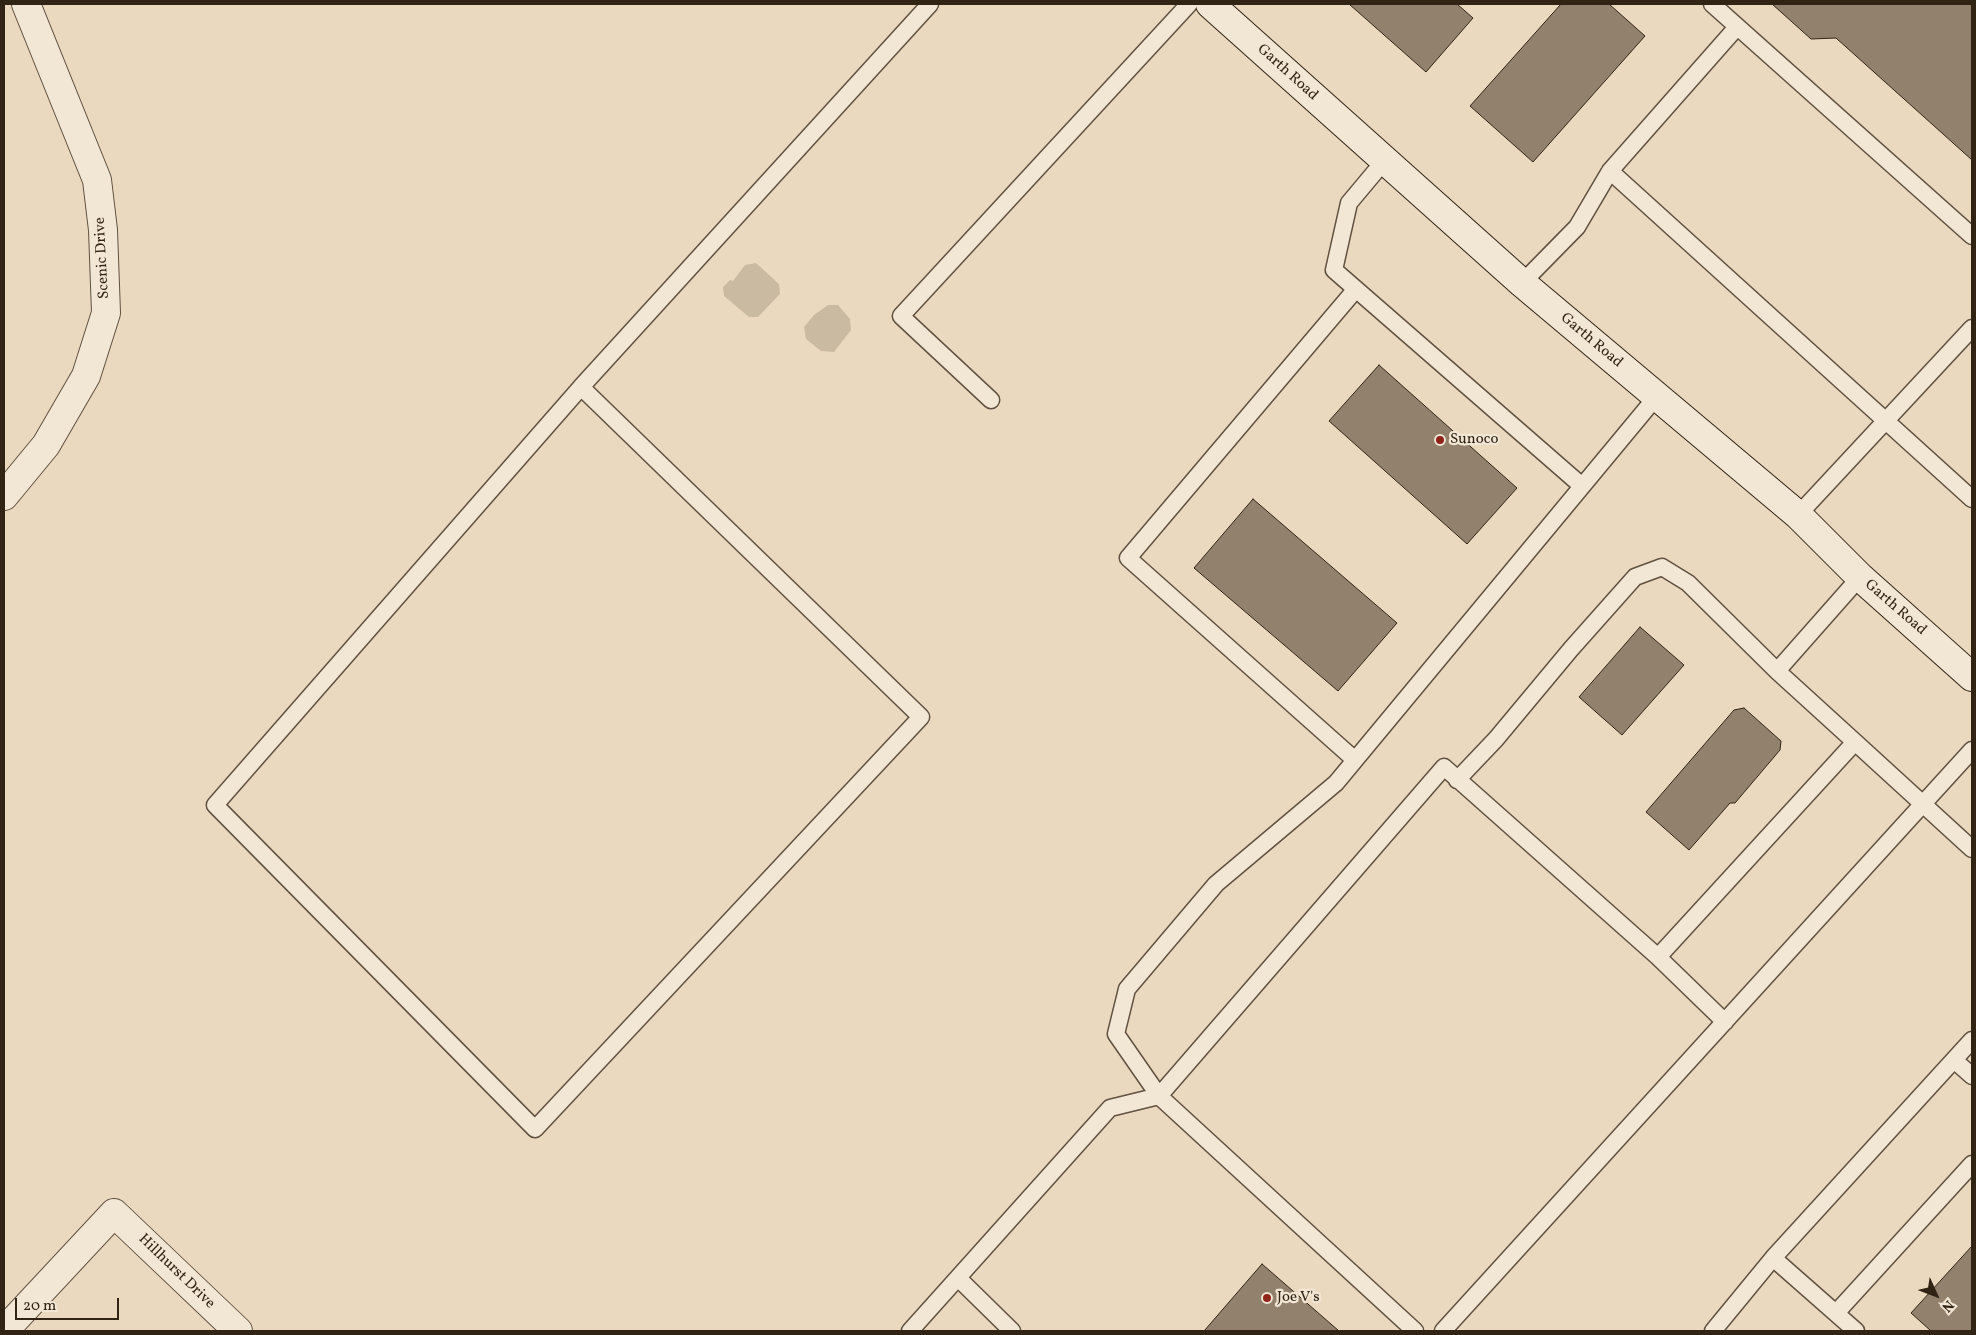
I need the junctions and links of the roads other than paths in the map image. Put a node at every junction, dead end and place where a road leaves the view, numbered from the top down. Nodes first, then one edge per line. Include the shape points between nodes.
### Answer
1 (26, 4) edge
2 (930, 4) edge
3 (1189, 4) edge
4 (1210, 4) edge
5 (1712, 4) edge
6 (1737, 27) junction
7 (1385, 160) junction
8 (1610, 171) junction
9 (1972, 236) edge
10 (1522, 283) junction
11 (1356, 289) junction
12 (1972, 328) edge
13 (581, 387) junction
14 (1657, 396) junction
15 (991, 400) dead end
16 (1886, 420) junction
17 (1582, 486) junction
18 (4, 496) edge
19 (1972, 500) edge
20 (1798, 515) junction
21 (1860, 577) junction
22 (1777, 671) junction
23 (1972, 676) edge
24 (1855, 742) junction
25 (1972, 750) edge
26 (1355, 760) junction
27 (1457, 780) junction
28 (1923, 805) junction
29 (1972, 849) edge
30 (1658, 957) junction
31 (1725, 1022) junction
32 (1972, 1040) edge
33 (1954, 1060) junction
34 (1972, 1076) edge
35 (1158, 1096) junction
36 (1972, 1164) edge
37 (1773, 1258) junction
38 (959, 1279) junction
39 (1836, 1313) junction
40 (4, 1331) edge
41 (238, 1331) edge
42 (910, 1331) edge
43 (1012, 1331) edge
44 (1415, 1331) edge
45 (1443, 1331) edge
46 (1713, 1331) edge
47 (1856, 1331) edge

1 - 18 main road, Scenic Drive via 97,180 103,230 106,313 86,376 46,446
2 - 13 lane
3 - 15 lane via 901,316
4 - 7 main road, Garth Road
5 - 6 lane
6 - 8 lane
6 - 9 lane
7 - 10 main road, Garth Road
7 - 11 lane via 1349,203 1334,270
8 - 10 lane via 1577,227
8 - 16 lane
10 - 14 main road, Garth Road
11 - 17 lane
11 - 26 lane via 1128,558
12 - 16 lane
13 - 13 lane via 215,805 535,1129 921,717
14 - 17 lane
14 - 20 main road, Garth Road
16 - 19 lane
16 - 20 lane
17 - 26 lane
20 - 21 main road, Garth Road
21 - 22 lane
21 - 23 main road, Garth Road
22 - 24 lane
22 - 27 lane via 1688,583 1662,567 1634,577
24 - 28 lane
24 - 30 lane
25 - 28 lane
26 - 35 lane via 1336,783 1216,884 1127,989 1116,1034
27 - 30 lane
27 - 35 lane via 1444,767
28 - 29 lane
28 - 31 lane
30 - 31 lane
31 - 45 lane
32 - 33 lane
33 - 34 lane
33 - 37 lane
35 - 38 lane via 1110,1108
35 - 44 lane
36 - 39 lane
37 - 39 lane
37 - 46 lane
38 - 42 lane
38 - 43 lane
39 - 47 lane
40 - 41 main road, Hillhurst Drive via 114,1213

